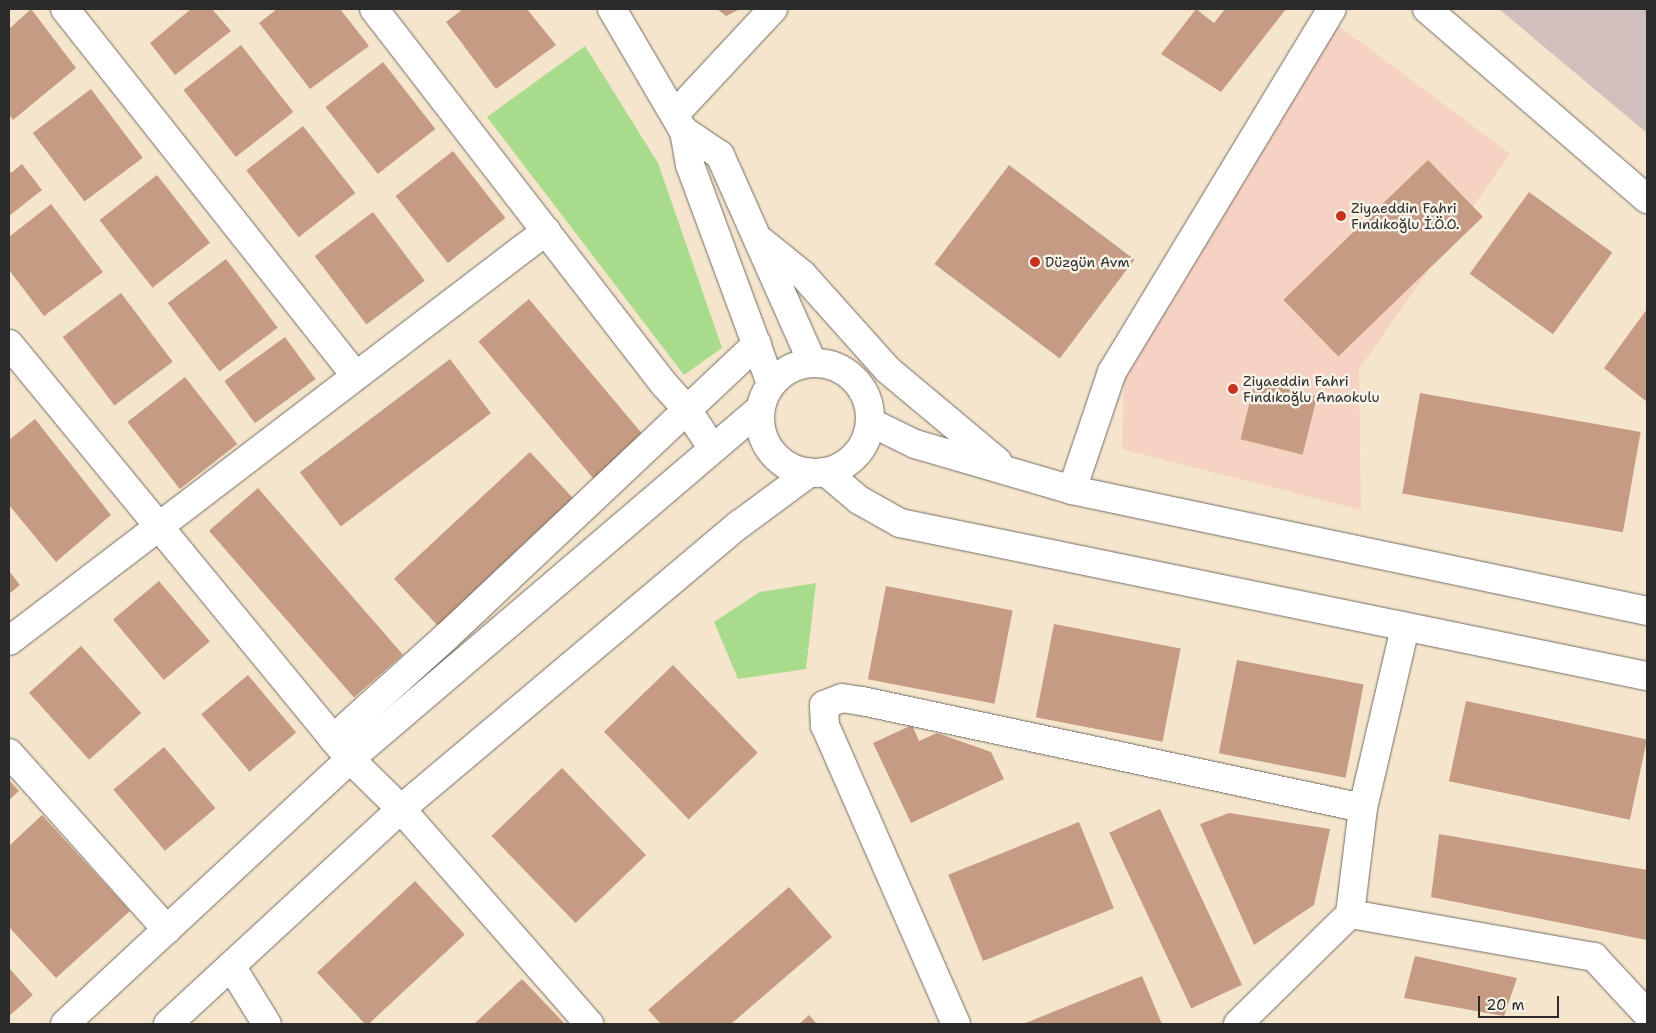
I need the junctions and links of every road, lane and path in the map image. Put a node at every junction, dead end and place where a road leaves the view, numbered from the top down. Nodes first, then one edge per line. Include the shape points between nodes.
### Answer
1 (65, 9) edge
2 (374, 9) edge
3 (612, 9) edge
4 (773, 9) edge
5 (1332, 9) edge
6 (1427, 9) edge
7 (679, 122) junction
8 (1647, 199) edge
9 (546, 231) junction
10 (754, 235) junction
11 (9, 344) edge
12 (757, 344) junction
13 (812, 362) junction
14 (355, 375) junction
15 (771, 384) junction
16 (760, 409) junction
17 (688, 411) junction
18 (870, 422) junction
19 (713, 449) junction
20 (1007, 470) junction
21 (817, 472) junction
22 (1072, 490) junction
23 (158, 526) junction
24 (1647, 611) edge
25 (1405, 628) junction
26 (9, 641) edge
27 (1647, 676) edge
28 (342, 749) junction
29 (9, 753) edge
30 (1362, 808) junction
31 (402, 809) junction
32 (1350, 914) junction
33 (167, 930) junction
34 (231, 966) junction
35 (1647, 1014) edge
36 (65, 1024) edge
37 (168, 1024) edge
38 (267, 1024) edge
39 (589, 1024) edge
40 (956, 1024) edge
41 (1238, 1024) edge

1 - 14 street
2 - 9 street
3 - 7 street
4 - 7 street
5 - 22 street via 1112,372
6 - 8 street
7 - 10 street via 720,155
7 - 12 street via 690,165
9 - 14 street
9 - 17 street
10 - 13 street
10 - 20 street via 803,275 888,370
11 - 23 street
12 - 15 street
12 - 17 street
13 - 15 street via 794,366
13 - 18 street via 830,364 861,386
14 - 23 street
15 - 16 street
16 - 19 street
16 - 21 street via 760,427 766,444 777,458 792,468
17 - 19 street
17 - 28 street
18 - 20 street via 915,444
18 - 21 street via 866,439 856,454 843,466
19 - 28 street
20 - 22 street
21 - 25 street via 900,523
21 - 31 street via 740,524
22 - 24 street
23 - 26 street
23 - 28 street
25 - 27 street
25 - 30 street
28 - 31 street
28 - 33 street
29 - 33 street
30 - 32 street
30 - 40 street via 862,701 842,698 824,704 825,726
31 - 34 street
31 - 39 street
32 - 35 street via 1594,956
32 - 41 street
33 - 36 street
34 - 37 street
34 - 38 street

